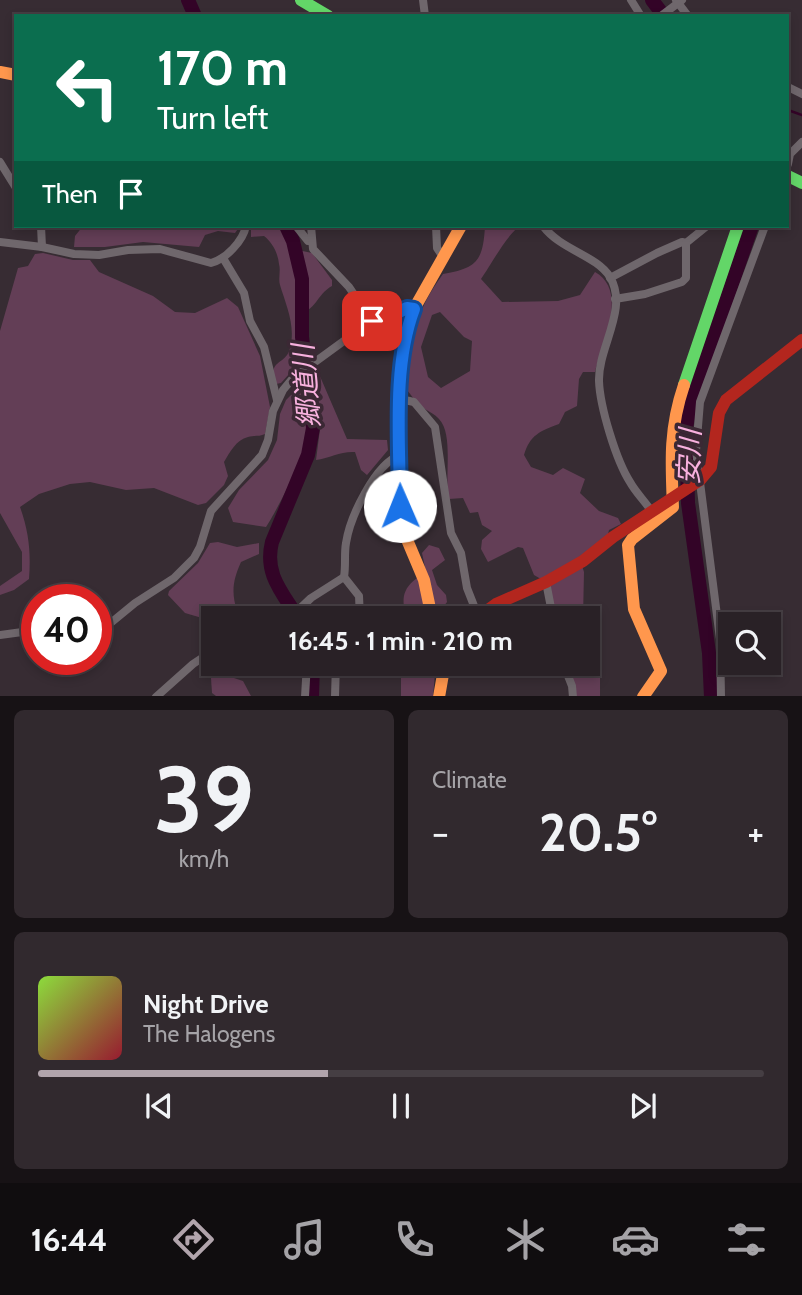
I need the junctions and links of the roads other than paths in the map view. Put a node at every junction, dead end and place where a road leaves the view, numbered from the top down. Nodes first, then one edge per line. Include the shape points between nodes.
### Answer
1 (301, 0) edge
2 (678, 2) edge
3 (325, 14) edge
4 (663, 14) edge
5 (802, 142) edge
6 (789, 159) edge
7 (0, 162) edge
8 (14, 185) edge
9 (41, 228) edge
10 (246, 228) edge
11 (298, 228) edge
12 (311, 228) edge
13 (436, 228) edge
14 (460, 228) edge
15 (545, 228) edge
16 (705, 228) edge
17 (737, 228) edge
18 (764, 228) edge
19 (312, 241) junction
20 (0, 242) edge
21 (686, 243) junction
22 (42, 247) junction
23 (443, 257) junction
24 (223, 258) junction
25 (610, 278) junction
26 (615, 299) junction
27 (414, 309) junction
28 (374, 324) junction
29 (802, 340) edge
30 (400, 399) junction
31 (277, 400) junction
32 (400, 454) junction
33 (699, 481) junction
34 (675, 497) junction
35 (652, 512) junction
36 (344, 577) junction
37 (546, 582) junction
38 (301, 606) edge
39 (359, 606) edge
40 (429, 606) edge
41 (474, 606) edge
42 (493, 606) edge
43 (551, 606) edge
44 (112, 622) edge
45 (21, 632) edge
46 (0, 635) edge
47 (201, 659) edge
48 (306, 676) edge
49 (336, 676) edge
50 (443, 676) edge
51 (568, 676) edge
52 (156, 696) edge
53 (305, 696) edge
54 (335, 696) edge
55 (439, 696) edge
56 (573, 696) edge
57 (643, 696) edge
58 (721, 696) edge

1 - 3 street
2 - 4 street
5 - 6 street
7 - 8 street
9 - 22 street
10 - 24 street
11 - 19 street
12 - 19 street
13 - 23 street via 437,248
14 - 23 street
15 - 25 street via 565,246 595,262
16 - 21 street
17 - 34 street via 676,408 670,451
18 - 33 street via 700,402
19 - 28 street via 313,249 349,287
20 - 22 street
21 - 25 street
21 - 26 street via 686,278 682,282
22 - 24 street via 99,255 160,249 211,263
23 - 27 street
24 - 31 street via 244,293
25 - 26 street
26 - 35 street via 599,383 619,462
27 - 28 street
27 - 30 street via 402,348
28 - 31 street via 293,378
29 - 33 street via 726,400 719,413 711,467
30 - 32 street
30 - 41 street via 414,402 435,427 451,533
31 - 44 street via 262,455 211,511 194,558
32 - 36 street via 389,460 371,484 352,521
32 - 40 street via 403,523
33 - 34 street
33 - 58 street via 720,639
34 - 35 street
34 - 57 street via 673,507 628,545 634,609 661,671
35 - 37 street
36 - 38 street
36 - 39 street via 359,596
37 - 42 street
37 - 43 street
45 - 46 street
47 - 52 street
48 - 53 street
49 - 54 street
50 - 55 street
51 - 56 street

